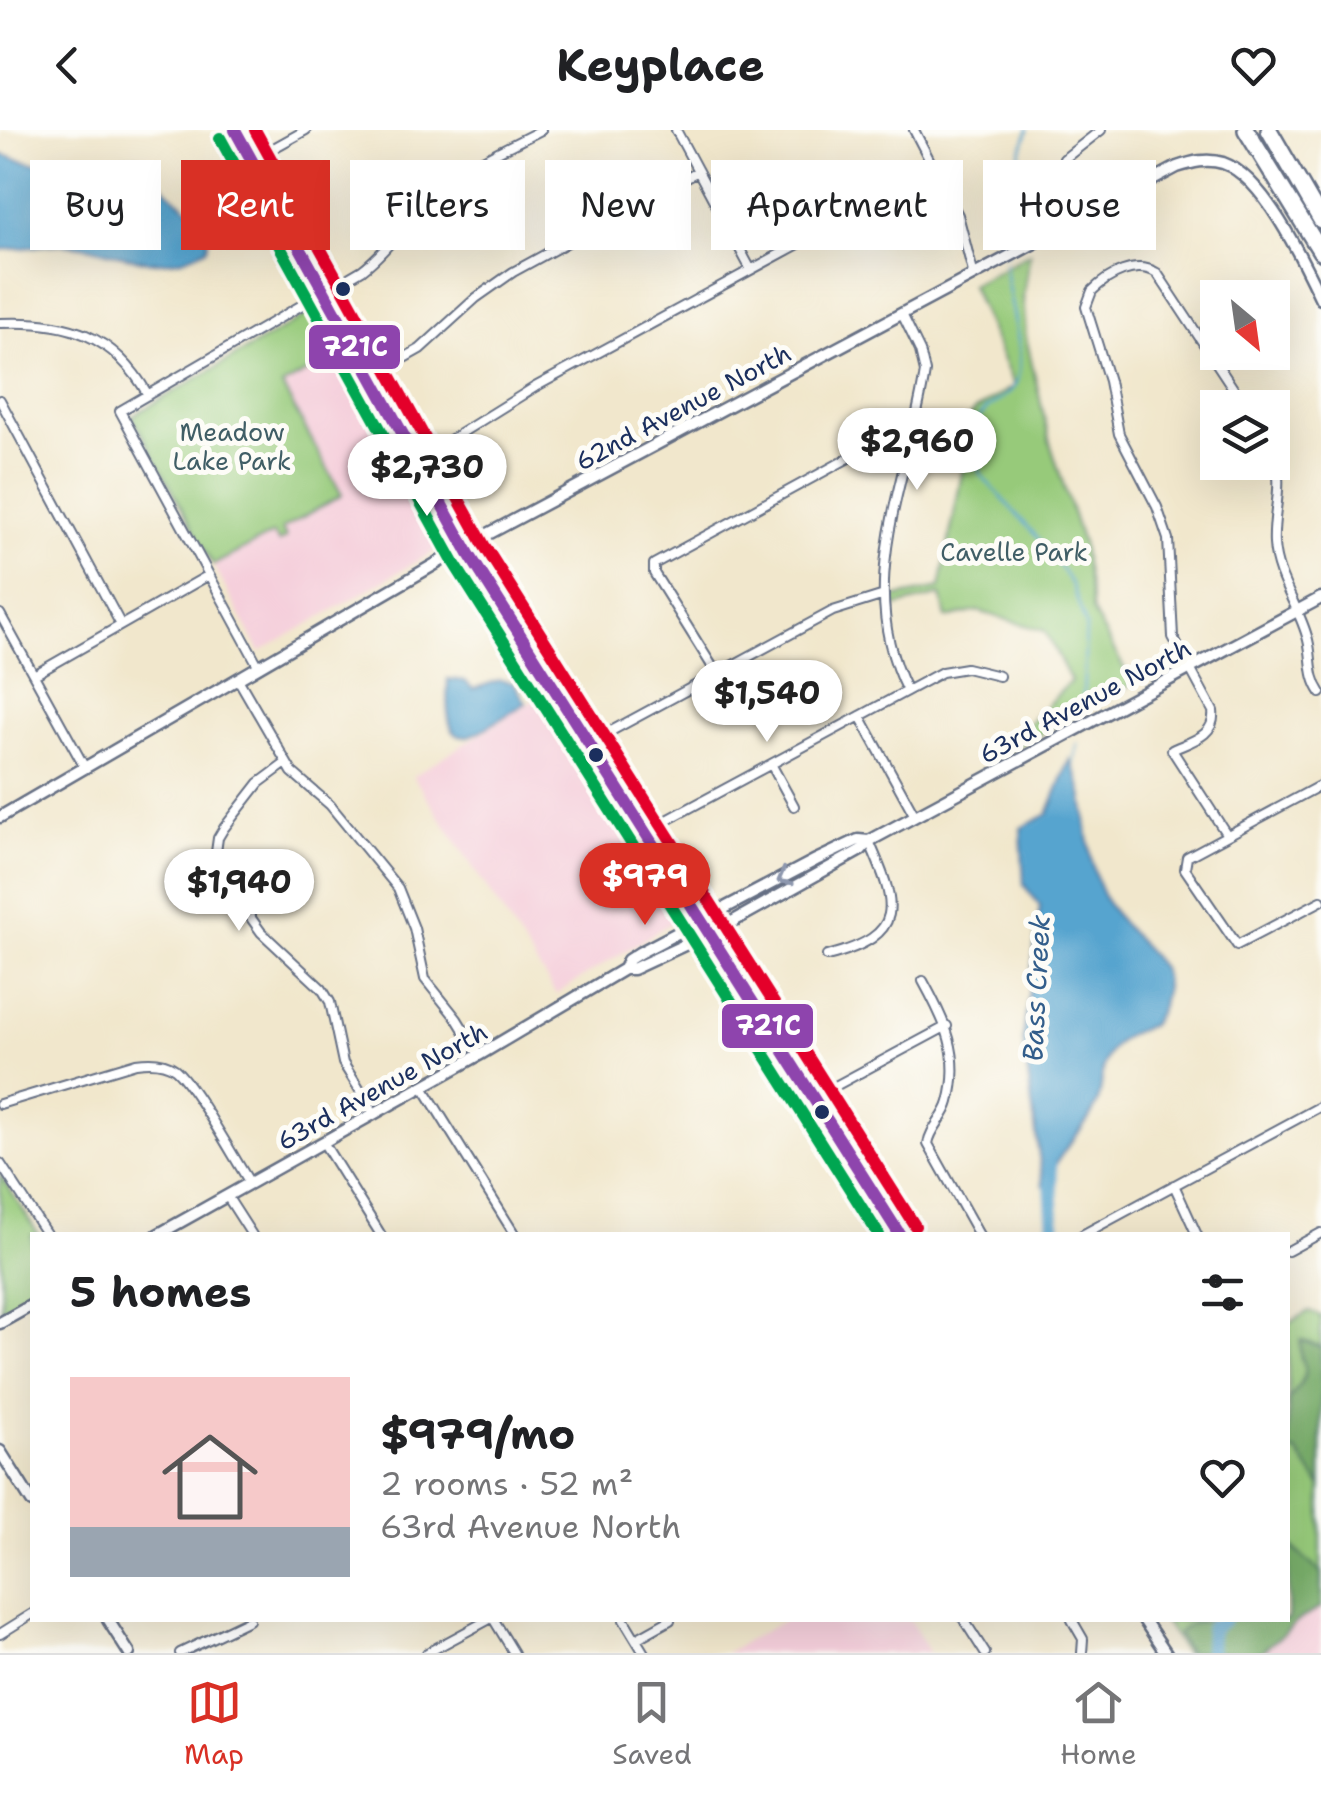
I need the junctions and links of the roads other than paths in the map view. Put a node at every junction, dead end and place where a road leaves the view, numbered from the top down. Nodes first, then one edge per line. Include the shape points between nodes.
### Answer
1 (235, 130) edge
2 (306, 130) edge
3 (541, 130) edge
4 (676, 130) edge
5 (914, 130) edge
6 (1101, 130) edge
7 (1246, 130) edge
8 (1269, 130) edge
9 (252, 160) joint
10 (930, 160) edge
11 (1063, 160) edge
12 (698, 171) junction
13 (1156, 180) edge
14 (1321, 220) edge
15 (963, 234) edge
16 (1319, 249) edge
17 (302, 250) edge
18 (784, 250) edge
19 (1022, 250) edge
20 (750, 268) junction
21 (974, 276) junction
22 (326, 292) junction
23 (1321, 299) edge
24 (902, 314) junction
25 (0, 323) edge
26 (372, 376) junction
27 (1234, 390) edge
28 (148, 394) junction
29 (0, 400) edge
30 (907, 444) junction
31 (418, 460) junction
32 (1280, 480) edge
33 (465, 547) junction
34 (209, 575) junction
35 (882, 596) junction
36 (1321, 598) edge
37 (1298, 610) junction
38 (0, 614) edge
39 (121, 625) junction
40 (260, 667) junction
41 (1190, 668) junction
42 (717, 674) junction
43 (34, 675) junction
44 (999, 676) dead end
45 (238, 679) junction
46 (907, 691) junction
47 (1321, 693) edge
48 (860, 716) junction
49 (588, 743) junction
50 (286, 763) junction
51 (771, 764) junction
52 (85, 768) junction
53 (1321, 785) edge
54 (794, 806) dead end
55 (915, 816) junction
56 (0, 817) edge
57 (645, 832) junction
58 (1228, 836) junction
59 (869, 840) junction
60 (1321, 902) edge
61 (701, 923) junction
62 (710, 933) junction
63 (827, 956) dead end
64 (624, 969) junction
65 (924, 981) dead end
66 (947, 1026) junction
67 (480, 1054) junction
68 (423, 1086) junction
69 (813, 1098) junction
70 (0, 1104) edge
71 (1321, 1106) edge
72 (374, 1113) junction
73 (323, 1142) junction
74 (0, 1164) edge
75 (250, 1183) junction
76 (1174, 1185) junction
77 (227, 1196) junction
78 (45, 1232) edge
79 (163, 1232) edge
80 (250, 1232) edge
81 (380, 1232) edge
82 (513, 1232) edge
83 (898, 1232) edge
84 (978, 1232) edge
85 (1088, 1232) edge
86 (1196, 1232) edge
87 (1321, 1232) edge
88 (1290, 1250) edge
89 (30, 1306) edge
90 (0, 1323) edge
91 (0, 1451) edge
92 (30, 1499) edge
93 (30, 1615) edge
94 (109, 1622) edge
95 (246, 1622) edge
96 (487, 1622) edge
97 (492, 1622) edge
98 (625, 1622) edge
99 (666, 1622) edge
100 (965, 1622) edge
101 (1073, 1622) edge
102 (1145, 1622) edge
103 (0, 1634) edge
104 (636, 1638) junction
105 (129, 1653) edge
106 (180, 1653) edge
107 (428, 1653) edge
108 (514, 1653) edge
109 (644, 1653) edge
110 (984, 1653) edge
111 (1082, 1653) edge
112 (1166, 1653) edge

1 - 9 street
2 - 9 street
3 - 22 street via 452,179 379,257
4 - 12 street
5 - 10 street
6 - 11 street
7 - 16 highway
8 - 14 highway
12 - 20 street
12 - 26 street via 512,272 420,349
13 - 23 street, 62nd Avenue North via 1210,160 1241,173
15 - 21 street
17 - 22 street
18 - 20 street
19 - 21 street, 62nd Avenue North
20 - 31 street
21 - 24 street, 62nd Avenue North
22 - 26 street
22 - 28 street
24 - 30 street via 924,372
24 - 33 street, 62nd Avenue North
25 - 28 street via 46,322 81,332 114,351
26 - 31 street
27 - 41 street via 1157,272 1142,266 1092,291 1086,307 1119,434 1164,522 1170,626
28 - 34 street via 120,410
29 - 39 street
30 - 35 street
30 - 42 street via 869,447 654,564
31 - 33 street
32 - 37 street via 1275,554
33 - 40 street, 62nd Avenue North
33 - 49 street
34 - 39 street
34 - 40 street
35 - 42 street via 833,612
35 - 46 street
36 - 37 street, 63rd Avenue North
37 - 41 street, 63rd Avenue North
37 - 47 street
38 - 43 street
39 - 43 street
40 - 45 street, 62nd Avenue North
41 - 55 street, 63rd Avenue North
41 - 58 street via 1213,711 1213,726 1172,750
42 - 49 street
43 - 52 street
44 - 46 street via 957,668
45 - 50 street
45 - 52 street, 62nd Avenue North
46 - 48 street
48 - 51 street
48 - 55 street
49 - 57 street
50 - 67 street via 398,888 425,979
50 - 72 street via 259,783 224,828 215,859 261,932 322,989 343,1063
51 - 54 street
51 - 57 street
52 - 56 street, 62nd Avenue North
53 - 58 street
55 - 59 street, 63rd Avenue North
57 - 61 street
58 - 60 street via 1188,857 1184,869 1237,945
59 -> 61 street, 63rd Avenue North via 816,860
59 - 62 street, 63rd Avenue North
59 - 63 street via 888,882 888,918 865,943
61 - 62 street
61 - 64 street, 63rd Avenue North via 628,960
62 - 64 street, 63rd Avenue North
62 - 69 street
64 - 67 street, 63rd Avenue North
65 - 66 street
66 - 69 street
66 - 84 street via 954,1062 950,1101 928,1144
67 - 68 street, 63rd Avenue North
68 - 72 street, 63rd Avenue North
68 - 82 street
69 - 83 street
70 - 75 street via 136,1063 167,1065 184,1078
71 - 76 street
72 - 73 street, 63rd Avenue North
73 - 75 street, 63rd Avenue North
73 - 81 street
74 - 78 street
75 - 77 street, 63rd Avenue North
76 - 85 street
76 - 86 street
77 - 79 street, 63rd Avenue North
77 - 80 street
87 - 88 street
89 - 90 street
91 - 92 street
93 - 103 street
94 - 105 street
95 - 106 street
96 - 107 street
97 - 108 street
98 - 104 street
99 - 104 street
100 - 110 street
101 - 111 street
102 - 112 street
104 - 109 street

